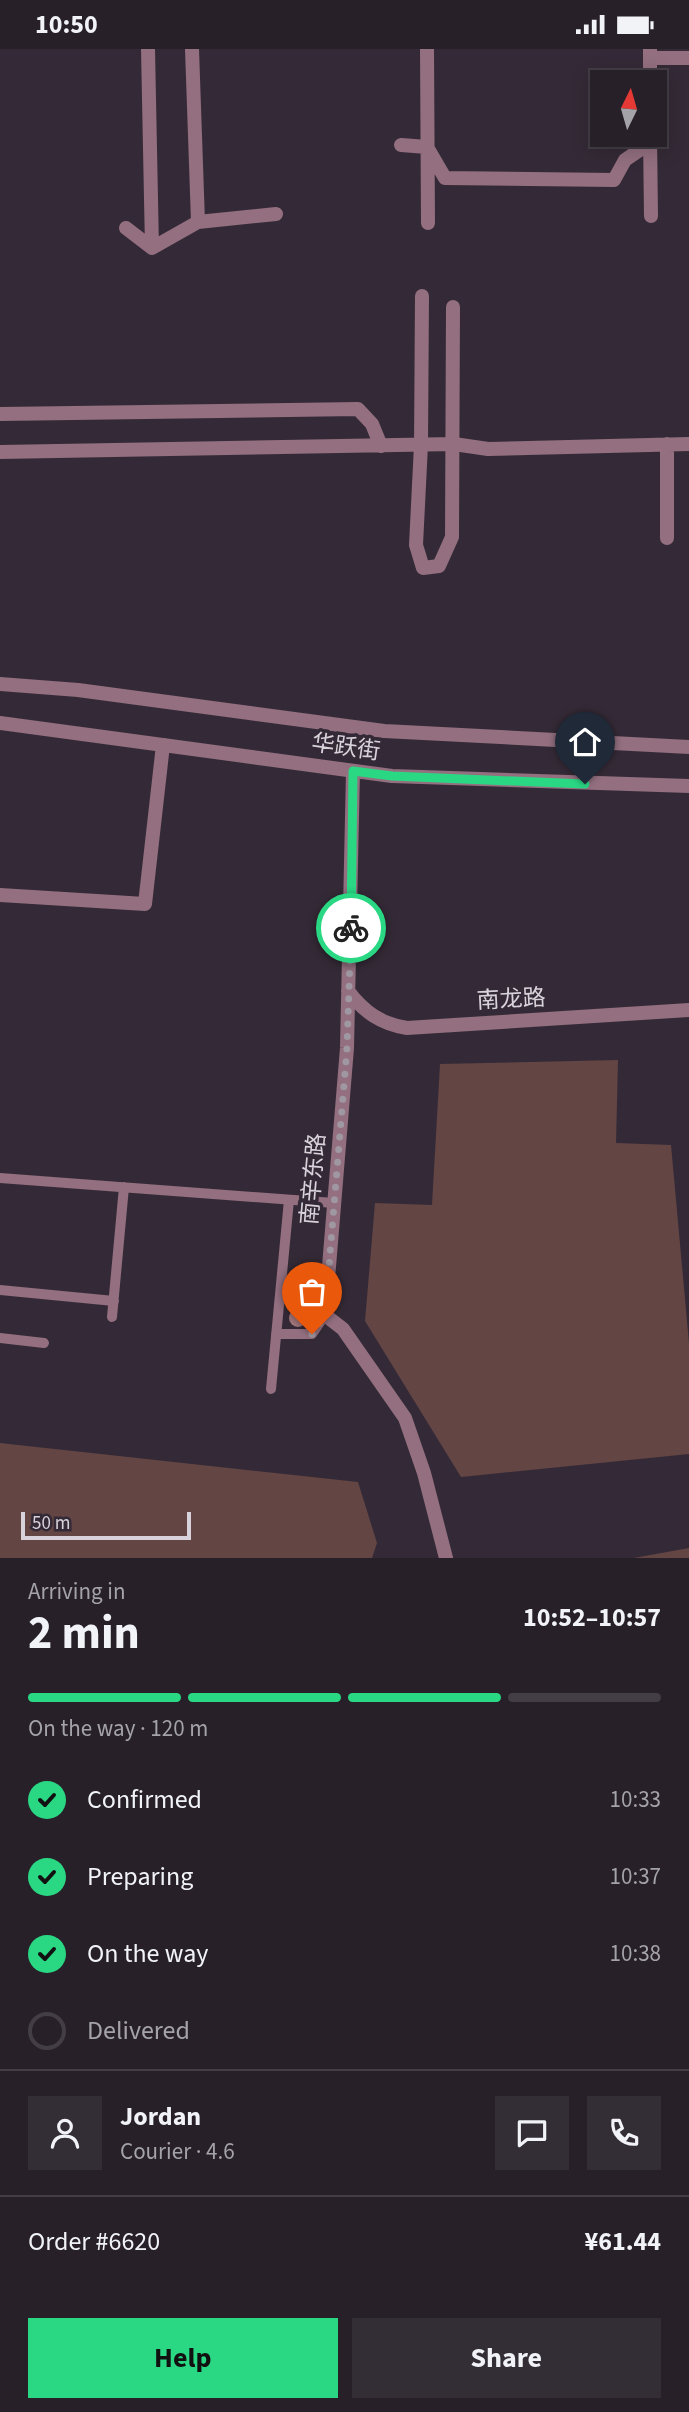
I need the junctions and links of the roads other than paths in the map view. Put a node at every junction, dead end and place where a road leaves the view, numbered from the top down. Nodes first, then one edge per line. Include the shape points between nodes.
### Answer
1 (148, 49) edge
2 (192, 49) edge
3 (427, 49) edge
4 (650, 54) edge
5 (689, 58) edge
6 (401, 145) dead end
7 (428, 147) junction
8 (640, 147) edge
9 (650, 147) edge
10 (276, 214) dead end
11 (650, 216) dead end
12 (198, 222) junction
13 (428, 223) dead end
14 (126, 228) dead end
15 (152, 248) junction
16 (422, 296) dead end
17 (453, 307) dead end
18 (0, 414) edge
19 (454, 444) junction
20 (689, 444) edge
21 (421, 445) junction
22 (667, 445) junction
23 (381, 446) junction
24 (0, 451) edge
25 (667, 538) dead end
26 (0, 684) edge
27 (0, 723) edge
28 (163, 745) junction
29 (689, 747) edge
30 (353, 771) junction
31 (689, 786) edge
32 (0, 895) edge
33 (348, 991) junction
34 (689, 1010) edge
35 (0, 1178) edge
36 (124, 1187) junction
37 (289, 1200) junction
38 (334, 1203) junction
39 (0, 1290) edge
40 (114, 1301) junction
41 (325, 1315) junction
42 (112, 1317) dead end
43 (276, 1334) junction
44 (0, 1338) edge
45 (44, 1343) dead end
46 (271, 1389) dead end
47 (446, 1558) edge

1 - 15 street
2 - 12 street
3 - 7 street
4 - 5 street
6 - 7 street
7 - 8 street via 445,178 614,180 625,160
7 - 13 street
9 - 11 street
10 - 12 street
12 - 15 street
14 - 15 street
16 - 21 street
17 - 19 street
18 - 23 street via 358,409 372,423
19 - 21 street
19 - 21 street via 452,537 439,566 423,568 416,545
19 - 22 street via 488,449
20 - 22 street
21 - 23 street
22 - 25 street
23 - 24 street
26 - 29 street, 华跃街 via 78,690 384,731
27 - 28 street, 华跃街
28 - 30 street, 华跃街
28 - 32 street via 145,904
30 - 31 street, 华跃街
30 - 33 street, 南辛东路
33 - 34 street, 南龙路 via 368,1013 407,1028
33 - 38 street, 南辛东路
35 - 36 lane
36 - 37 lane
36 - 40 lane
37 - 38 lane
37 - 43 lane
38 - 41 street, 南辛东路
39 - 40 lane
40 - 42 lane
41 - 43 lane via 312,1334
41 - 47 street via 344,1329 405,1418
43 - 46 lane
44 - 45 lane

